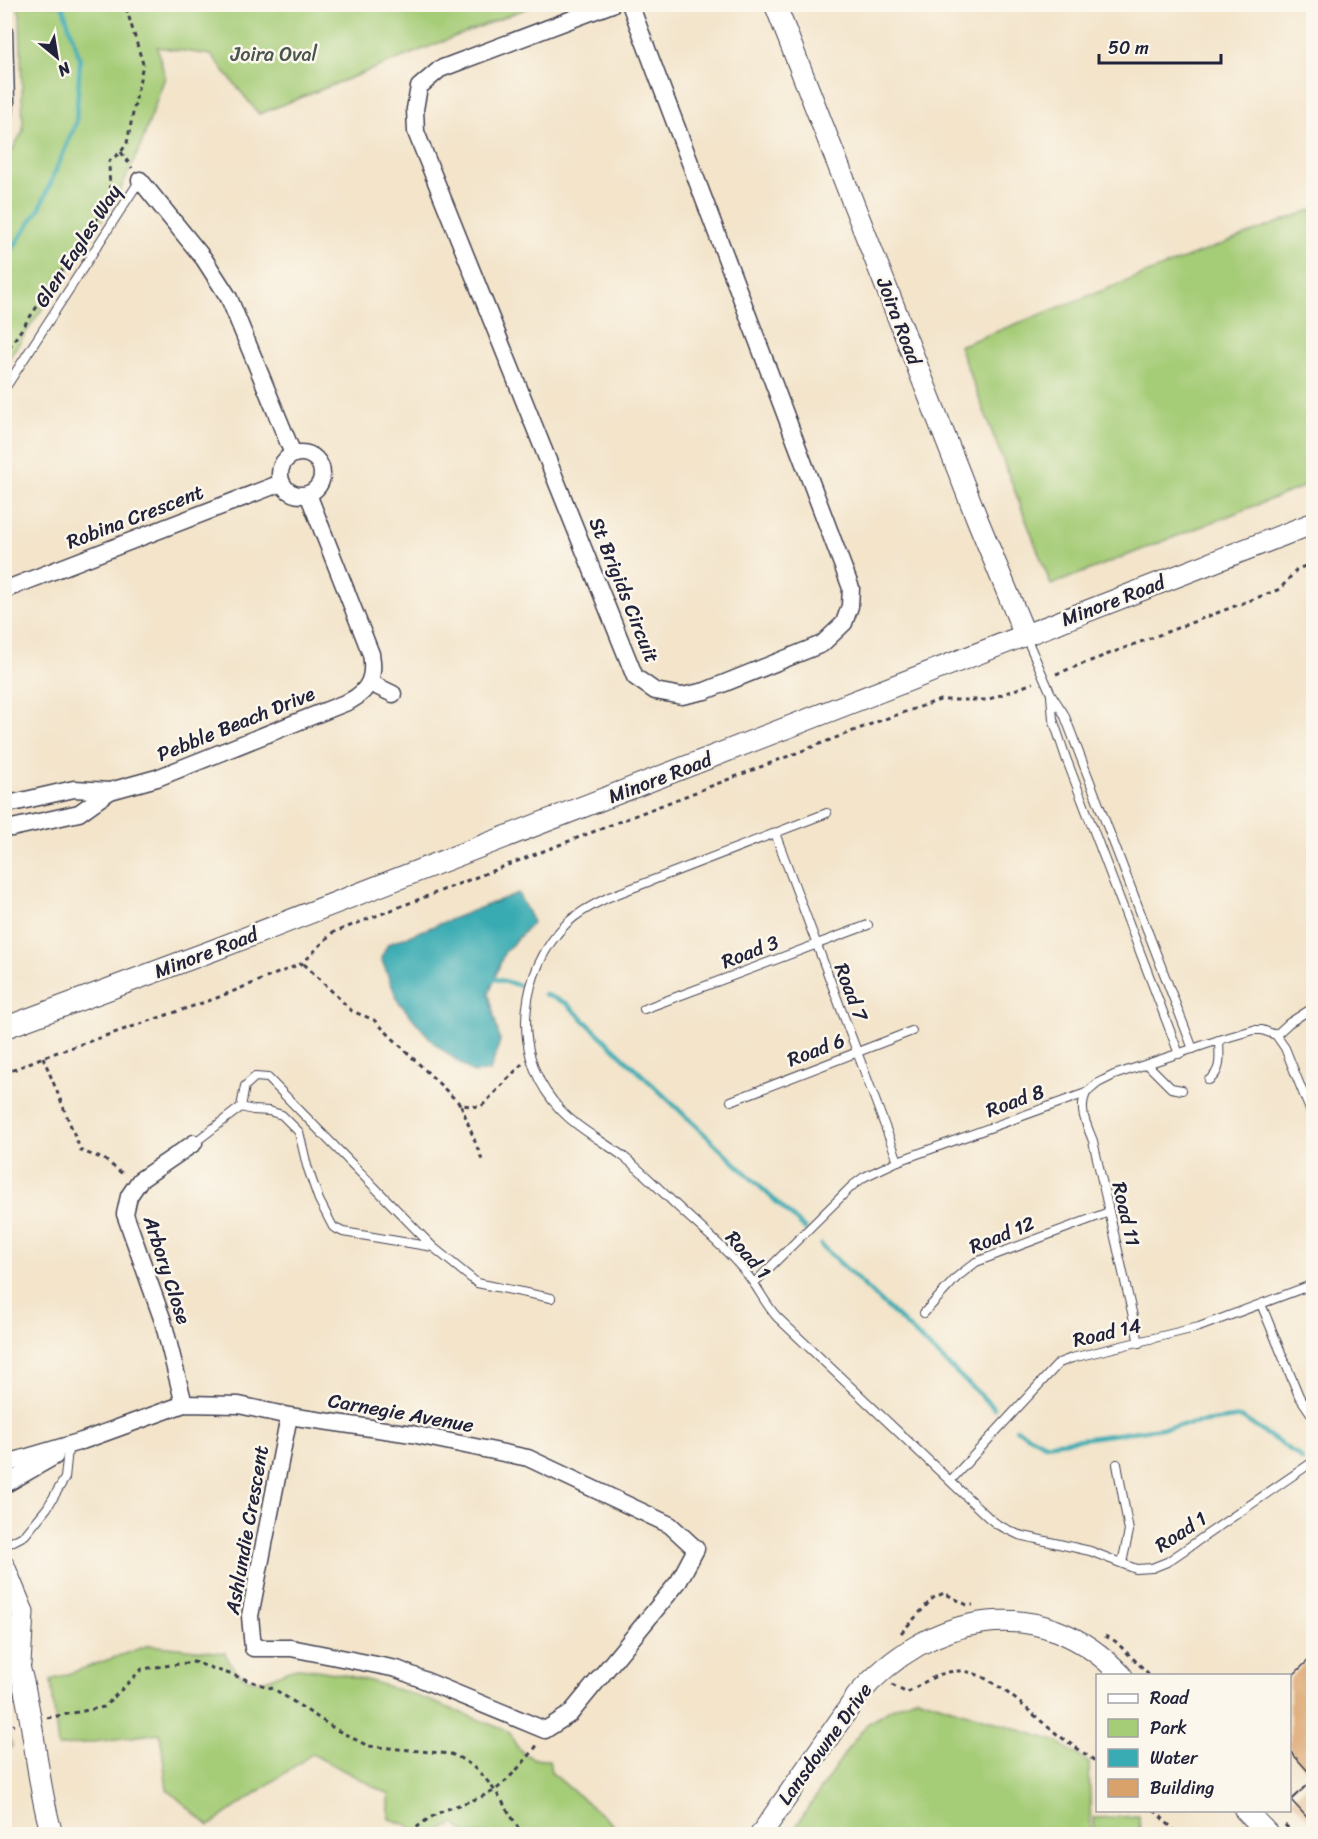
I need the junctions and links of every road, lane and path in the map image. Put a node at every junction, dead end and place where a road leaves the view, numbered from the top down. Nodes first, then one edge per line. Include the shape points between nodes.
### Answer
1 (125, 4) edge
2 (612, 4) edge
3 (630, 4) edge
4 (775, 4) edge
5 (4, 32) edge
6 (4, 121) edge
7 (140, 180) joint
8 (4, 355) edge
9 (4, 390) edge
10 (293, 454) junction
11 (281, 483) junction
12 (308, 494) junction
13 (1314, 523) edge
14 (1314, 563) edge
15 (4, 590) edge
16 (1025, 635) junction
17 (1044, 679) junction
18 (370, 683) junction
19 (393, 694) dead end
20 (1051, 694) junction
21 (1080, 753) junction
22 (1066, 758) junction
23 (110, 791) junction
24 (4, 805) edge
25 (827, 813) dead end
26 (4, 827) edge
27 (774, 834) junction
28 (868, 926) dead end
29 (816, 945) junction
30 (303, 963) junction
31 (1314, 1007) edge
32 (644, 1010) dead end
33 (4, 1028) edge
34 (912, 1031) dead end
35 (1275, 1035) junction
36 (1219, 1040) junction
37 (1193, 1048) junction
38 (856, 1052) junction
39 (1179, 1054) junction
40 (530, 1056) junction
41 (43, 1057) junction
42 (1148, 1065) junction
43 (4, 1074) edge
44 (1209, 1080) dead end
45 (1182, 1090) dead end
46 (1086, 1093) junction
47 (731, 1101) dead end
48 (461, 1105) junction
49 (241, 1107) junction
50 (1314, 1120) edge
51 (194, 1143) joint
52 (482, 1160) dead end
53 (898, 1161) junction
54 (136, 1185) junction
55 (1109, 1212) junction
56 (433, 1247) junction
57 (754, 1283) junction
58 (1314, 1284) edge
59 (551, 1298) dead end
60 (1261, 1304) junction
61 (924, 1313) dead end
62 (1139, 1343) junction
63 (184, 1404) junction
64 (289, 1416) junction
65 (1314, 1418) edge
66 (75, 1445) junction
67 (1314, 1461) edge
68 (4, 1464) edge
69 (1117, 1464) dead end
70 (951, 1480) junction
71 (4, 1485) edge
72 (4, 1546) edge
73 (1122, 1563) junction
74 (4, 1566) edge
75 (977, 1605) dead end
76 (4, 1631) edge
77 (1098, 1631) dead end
78 (901, 1633) dead end
79 (20, 1670) junction
80 (1120, 1674) edge
81 (1149, 1674) edge
82 (875, 1675) junction
83 (30, 1722) junction
84 (4, 1727) edge
85 (545, 1730) junction
86 (1096, 1762) edge
87 (495, 1791) junction
88 (1156, 1812) edge
89 (1247, 1812) edge
90 (52, 1834) edge
91 (410, 1834) edge
92 (522, 1834) edge
93 (761, 1834) edge
94 (1178, 1834) edge
95 (1268, 1834) edge

1 - 8 path via 143,64 127,143 109,161 110,200
2 - 3 street, St Brigids Circuit via 440,69 419,87 416,132 635,677 655,691 682,696 705,691 822,644 844,622 851,588
4 - 16 street, Joira Road
5 - 6 street
7 - 9 lane, Glen Eagles Way
7 - 10 street via 204,259 229,297
10 - 11 street via 280,466
10 - 12 street via 306,453 321,466 321,480
11 - 12 street via 296,495
11 - 15 street, Robina Crescent
12 - 18 street via 371,654
13 - 16 street, Minore Road
14 - 17 path via 1297,568 1280,589
16 - 17 lane
16 - 33 street, Minore Road
17 - 20 lane
17 - 30 path via 987,700 940,700 867,725 332,933
18 - 19 street
18 - 23 street, Pebble Beach Drive via 350,701 191,765
20 - 21 lane
20 - 22 lane via 1053,719
21 - 22 lane
21 - 37 lane
22 - 39 lane
23 - 24 street, Pebble Beach Drive via 74,789
23 - 26 street, Pebble Beach Drive via 79,813
25 - 27 lane, Road 1
27 - 29 lane, Road 7
27 - 40 lane, Road 1 via 609,897 568,922 553,938 532,982 526,1006
28 - 29 lane, Road 3
29 - 32 lane, Road 3
29 - 38 lane, Road 7
30 - 41 path via 214,999
30 - 48 path via 352,1011 374,1020
31 - 35 lane
34 - 38 lane, Road 6
35 - 36 lane, Road 8 via 1253,1030
35 - 50 lane via 1289,1056
36 - 37 lane, Road 8
36 - 44 lane via 1220,1066
37 - 39 lane, Road 8
38 - 47 lane, Road 6
38 - 53 lane, Road 7
39 - 42 lane, Road 8
40 - 48 path via 481,1107
40 - 57 lane, Road 1 via 553,1101 570,1119 627,1160 733,1258
41 - 43 path
41 - 54 path via 81,1151 104,1160
42 - 45 lane via 1171,1088
42 - 46 lane, Road 8 via 1106,1079
46 - 53 lane, Road 8
46 - 55 lane, Road 11 via 1083,1114
48 - 52 path
49 - 51 lane
49 - 56 lane via 282,1115 298,1132 319,1200 333,1227
49 - 56 lane via 245,1086 255,1077 268,1078
51 - 54 street
53 - 57 lane, Road 8 via 852,1186
54 - 63 street, Arbory Close via 125,1214 163,1321
55 - 61 lane, Road 12 via 976,1262
55 - 62 lane, Road 11
56 - 59 lane via 477,1283
57 - 70 lane, Road 1 via 777,1317
58 - 60 lane, Road 14
60 - 62 lane, Road 14 via 1199,1327
60 - 65 lane via 1299,1396
62 - 70 lane, Road 14 via 1072,1358 1054,1366
63 - 64 street, Carnegie Avenue via 240,1405
63 - 66 street, Carnegie Avenue
64 - 85 street, Ashlundie Crescent via 250,1616 253,1648 291,1648 398,1669
64 - 85 street, Carnegie Avenue via 412,1434 528,1458 670,1525 696,1549 679,1581 570,1714
66 - 68 street, Carnegie Avenue
66 - 71 street, Carnegie Avenue
66 - 72 lane via 64,1478 47,1508 25,1535
67 - 73 lane, Road 1 via 1167,1562 1144,1569
69 - 73 lane via 1129,1531
70 - 73 lane, Road 1 via 1009,1532 1090,1551
74 - 79 street via 23,1612
75 - 78 path via 967,1605 944,1593 933,1598
76 - 79 street
77 - 81 path via 1115,1641
79 - 83 street
80 - 82 street, Lansdowne Drive via 1070,1635 1042,1625 986,1622 927,1639
82 - 86 path via 907,1693 952,1671 976,1674
82 - 93 street, Lansdowne Drive
83 - 84 path
83 - 87 path via 104,1707 142,1669 194,1662 274,1689 368,1746 451,1754 464,1759
83 - 90 street
85 - 87 path via 536,1748
87 - 91 path via 443,1810
87 - 92 path
88 - 94 path
89 - 95 street

